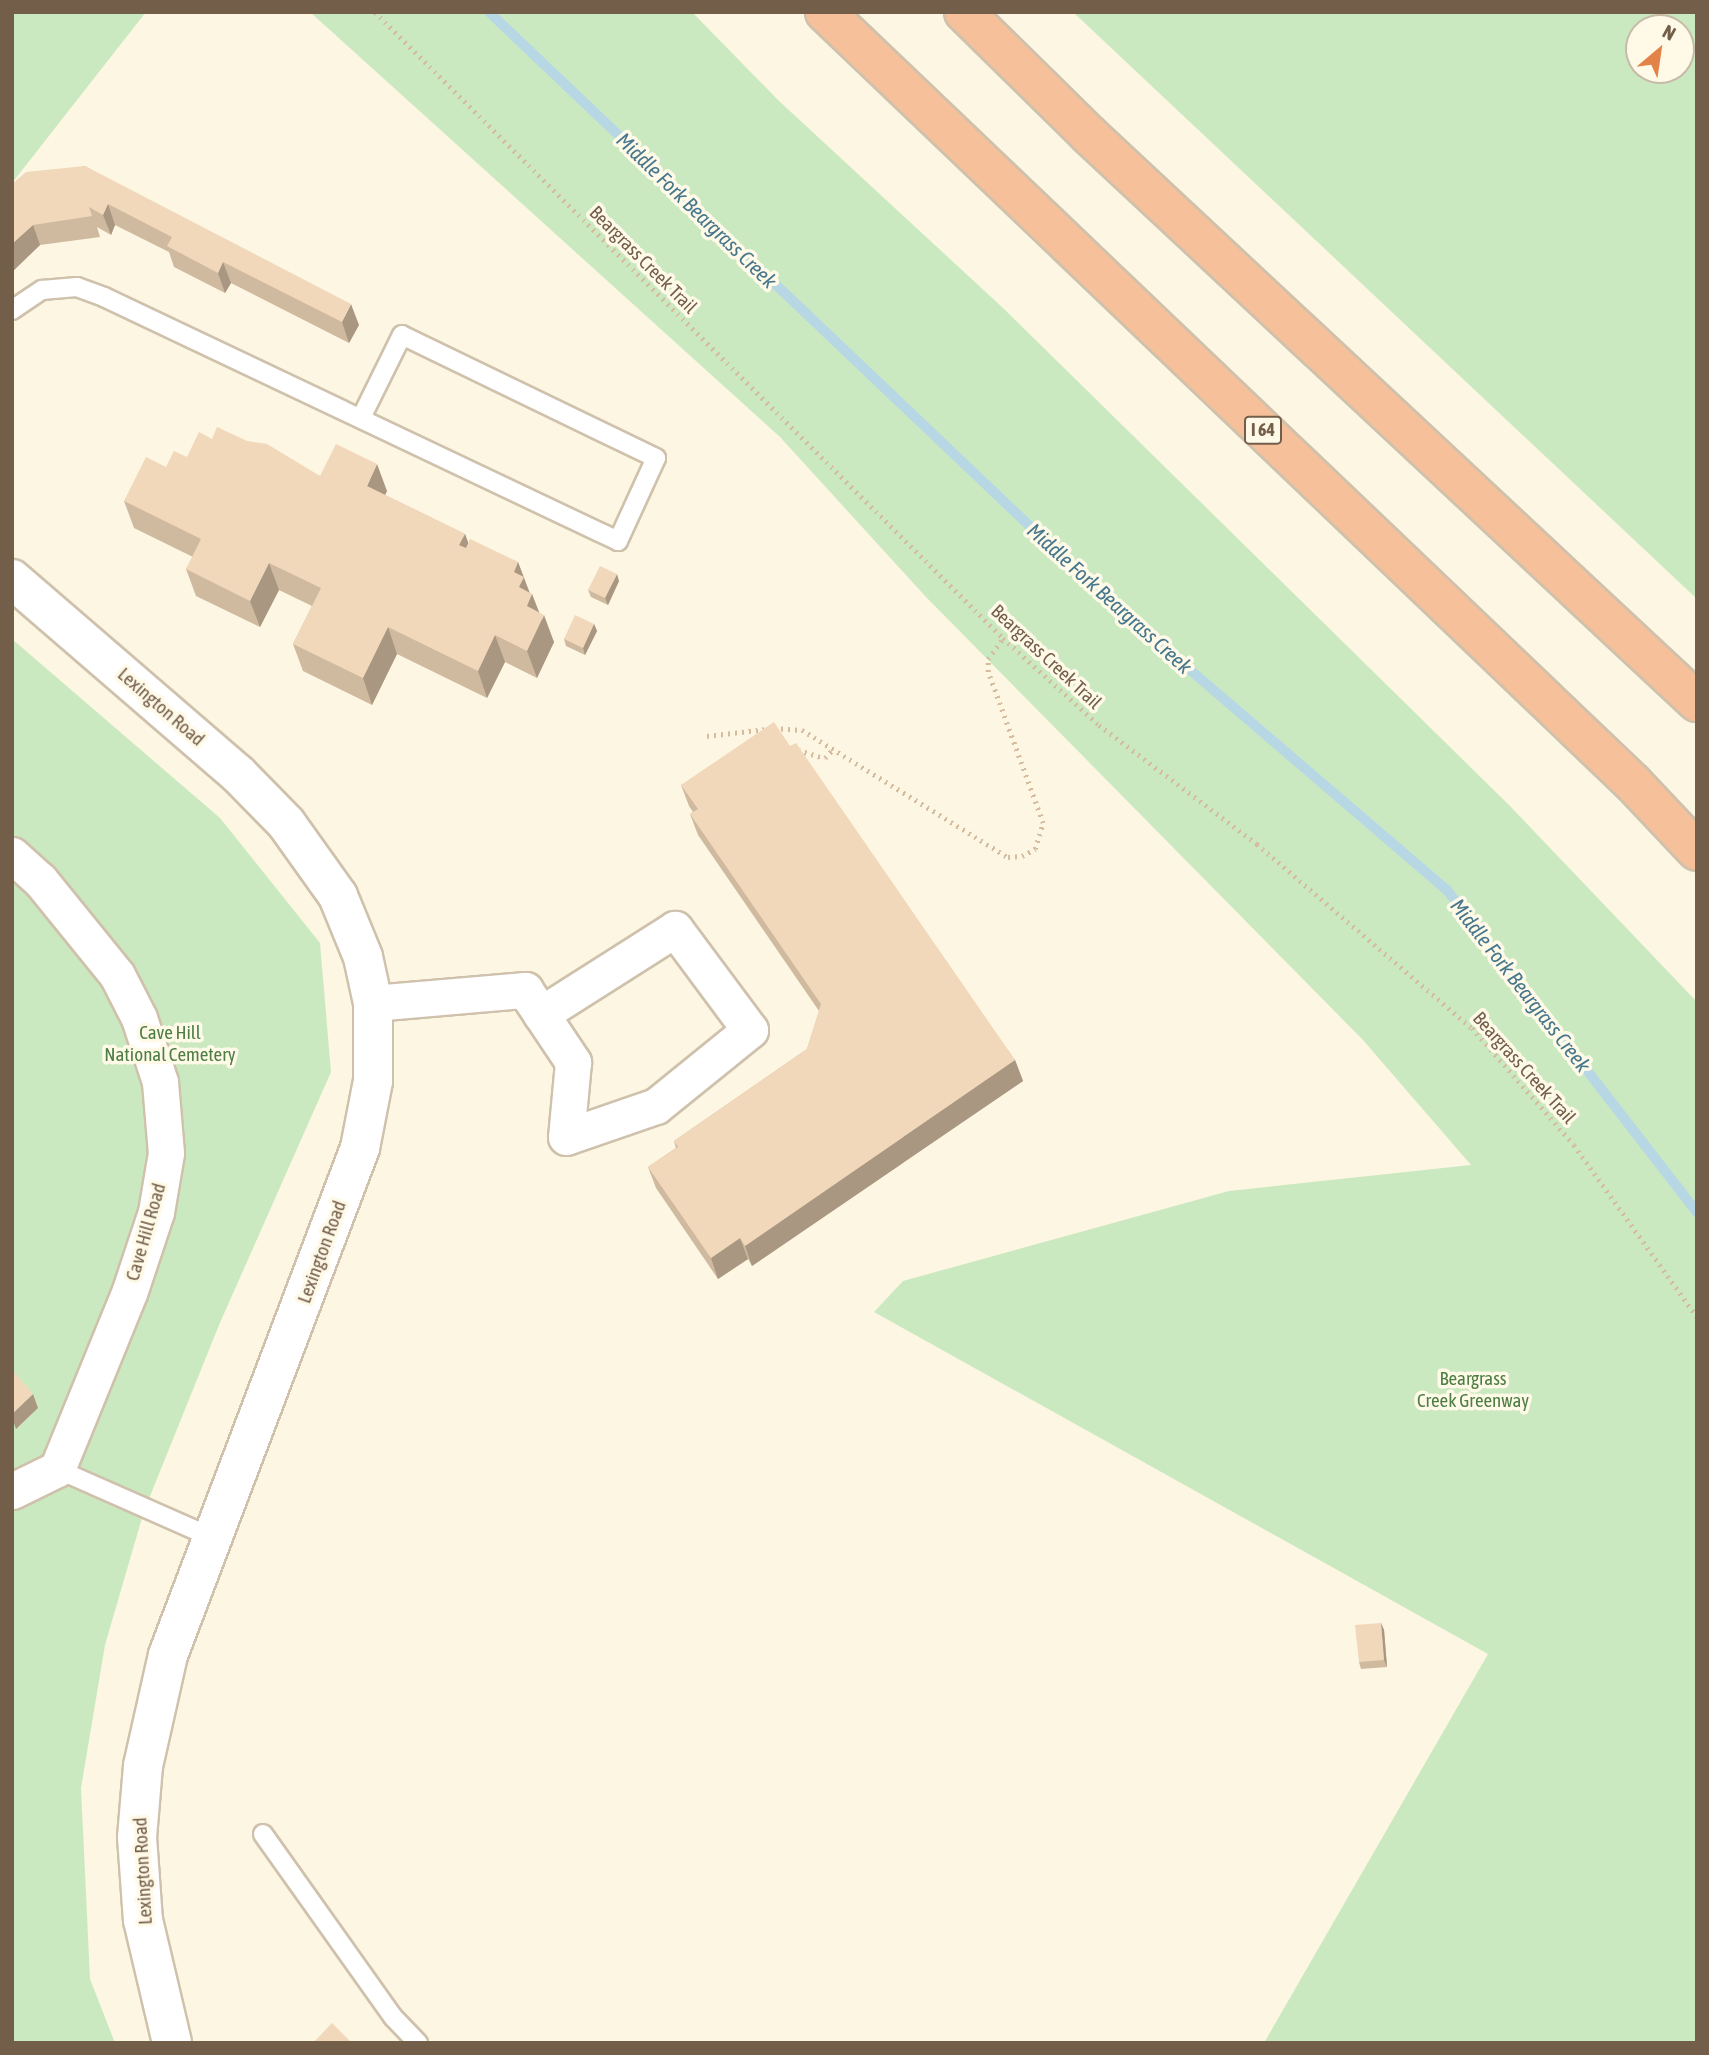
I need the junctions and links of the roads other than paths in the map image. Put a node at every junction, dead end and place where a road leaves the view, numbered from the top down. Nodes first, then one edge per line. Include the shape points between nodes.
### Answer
1 (825, 12) edge
2 (964, 12) edge
3 (12, 310) edge
4 (361, 418) junction
5 (12, 579) edge
6 (1697, 702) edge
7 (1697, 851) edge
8 (12, 855) edge
9 (373, 1003) junction
10 (541, 1014) junction
11 (57, 1469) junction
12 (12, 1491) edge
13 (211, 1537) junction
14 (263, 1834) dead end
15 (173, 2043) edge
16 (418, 2043) edge

1 - 7 highway, I 64 via 1633,783
2 - 6 highway via 1087,134
3 - 4 lane via 42,290 77,287
4 - 4 lane via 618,541 656,458 402,335
5 - 9 main road, Lexington Road via 238,774 286,823 338,896 363,957
8 - 11 street, Cave Hill Road via 40,880 117,975 139,1018 160,1082 166,1153 156,1212 129,1293
9 - 10 street via 525,990
9 - 13 main road, Lexington Road via 373,1081 360,1148
10 - 10 street via 573,1062 566,1137 656,1106 750,1030 675,929
11 - 12 street
11 - 13 lane
13 - 15 main road, Lexington Road via 168,1655 143,1766 137,1837 143,1920
14 - 16 lane via 393,2017

